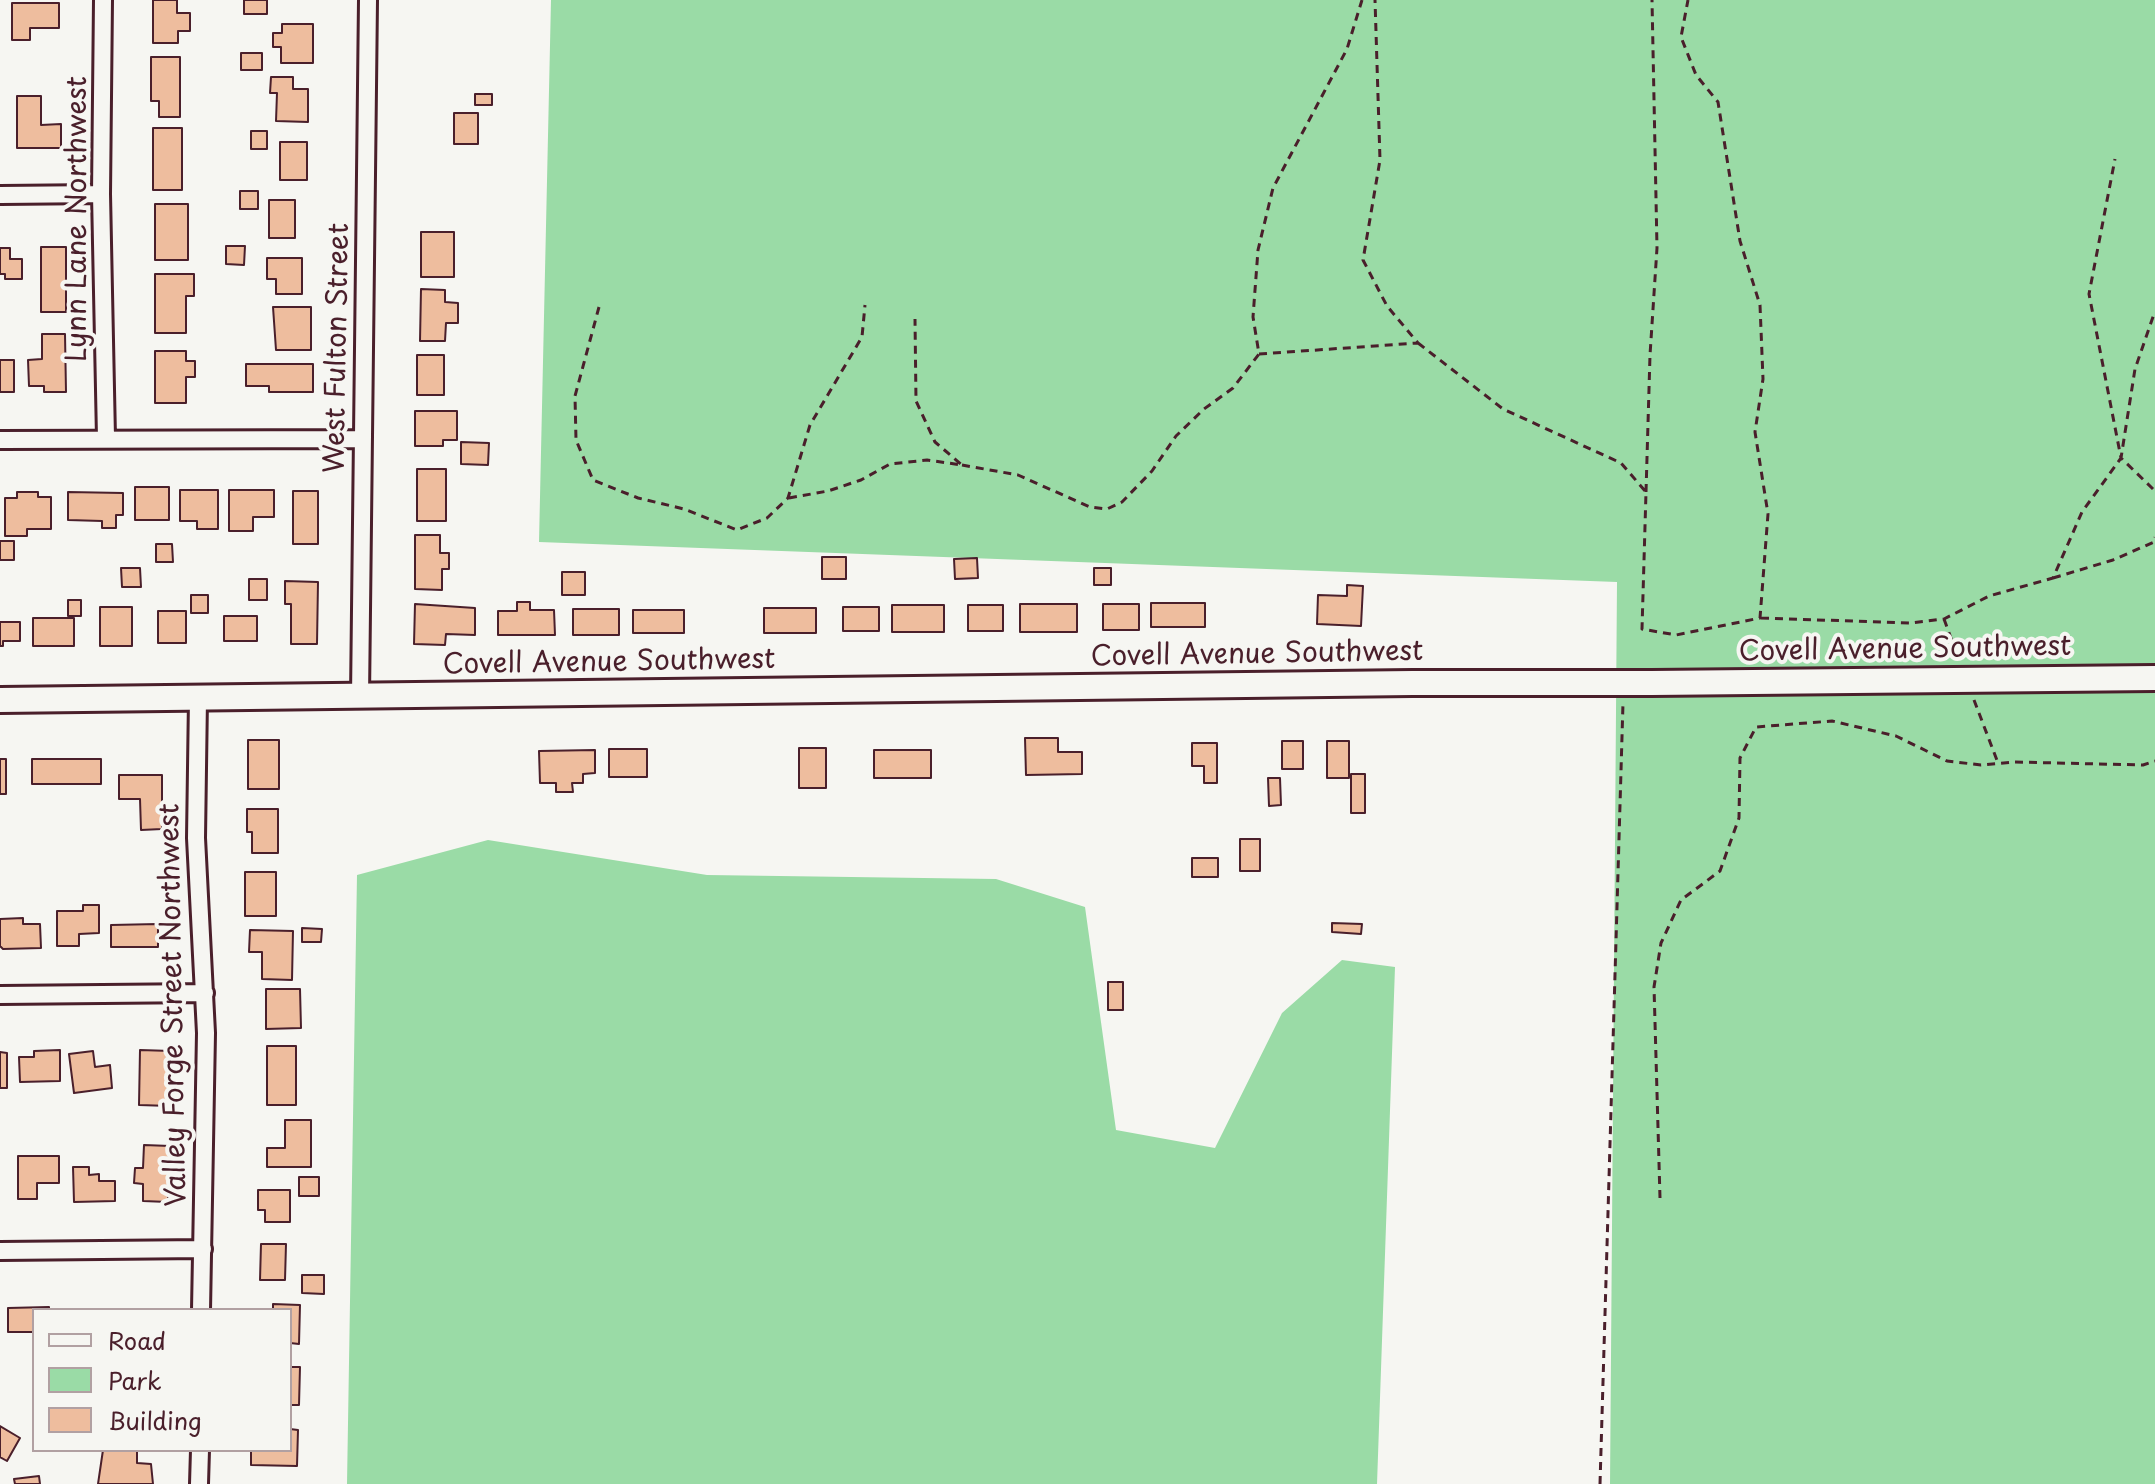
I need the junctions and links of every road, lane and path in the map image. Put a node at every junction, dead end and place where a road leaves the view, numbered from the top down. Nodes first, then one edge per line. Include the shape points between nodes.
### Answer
1 (103, 0) edge
2 (368, 0) edge
3 (1362, 0) edge
4 (1375, 0) edge
5 (1652, 0) edge
6 (1688, 0) edge
7 (2115, 159) dead end
8 (101, 194) junction
9 (0, 195) edge
10 (865, 305) dead end
11 (599, 307) dead end
12 (2155, 311) edge
13 (915, 319) dead end
14 (1418, 343) junction
15 (1259, 354) junction
16 (106, 438) junction
17 (362, 439) junction
18 (0, 440) edge
19 (2121, 458) junction
20 (962, 465) junction
21 (2154, 490) edge
22 (1646, 492) junction
23 (788, 498) junction
24 (2155, 537) edge
25 (2053, 578) junction
26 (1760, 618) junction
27 (1944, 619) junction
28 (1961, 664) dead end
29 (2155, 678) edge
30 (1624, 683) junction
31 (1973, 695) dead end
32 (360, 697) junction
33 (198, 698) junction
34 (0, 700) edge
35 (2155, 761) edge
36 (1998, 763) junction
37 (205, 993) junction
38 (0, 995) edge
39 (1660, 1198) dead end
40 (203, 1249) junction
41 (0, 1251) edge
42 (201, 1308) edge
43 (200, 1452) edge
44 (199, 1484) edge
45 (1600, 1484) edge

1 - 8 street, Lynn Lane Northwest
2 - 17 street, West Fulton Street
3 - 15 path via 1347,49 1273,188 1258,250 1253,317
4 - 14 path via 1380,160 1363,260 1387,306
5 - 22 path via 1657,248
6 - 26 path via 1681,37 1696,75 1718,102 1740,241 1760,305 1763,379 1755,432 1768,514
7 - 19 path via 2089,294
8 - 9 street
8 - 16 street, Lynn Lane Northwest
10 - 23 path via 862,337 810,425
11 - 23 path via 575,396 576,440 593,480 737,530 767,518
12 - 19 path via 2135,369
13 - 20 path via 916,401 935,442
14 - 15 path
14 - 22 path via 1503,409 1621,463
15 - 20 path via 1233,388 1176,436 1122,502 1107,509 1090,507 1018,475
16 - 17 street
16 - 18 street
17 - 32 street, West Fulton Street
19 - 21 path
19 - 25 path via 2082,512
20 - 23 path via 927,460 890,464 861,480
22 - 26 path via 1642,629 1676,635
24 - 25 path via 2113,560
25 - 27 path via 1989,596
26 - 27 path via 1910,623
27 - 28 path
29 - 30 street, Covell Avenue Southwest
30 - 32 street, Covell Avenue Southwest
30 - 45 path
31 - 36 path
32 - 33 street, Covell Avenue Southwest
33 - 34 street, Covell Avenue Southwest
33 - 37 street, Valley Forge Street Northwest via 196,838
35 - 36 path
36 - 39 path via 1947,761 1896,736 1832,721 1756,727 1740,758 1739,818 1720,871 1681,900 1661,943 1654,987
37 - 38 street
37 - 40 street, Valley Forge Street Northwest
40 - 41 street
40 - 42 street, Valley Forge Street Northwest
43 - 44 street

